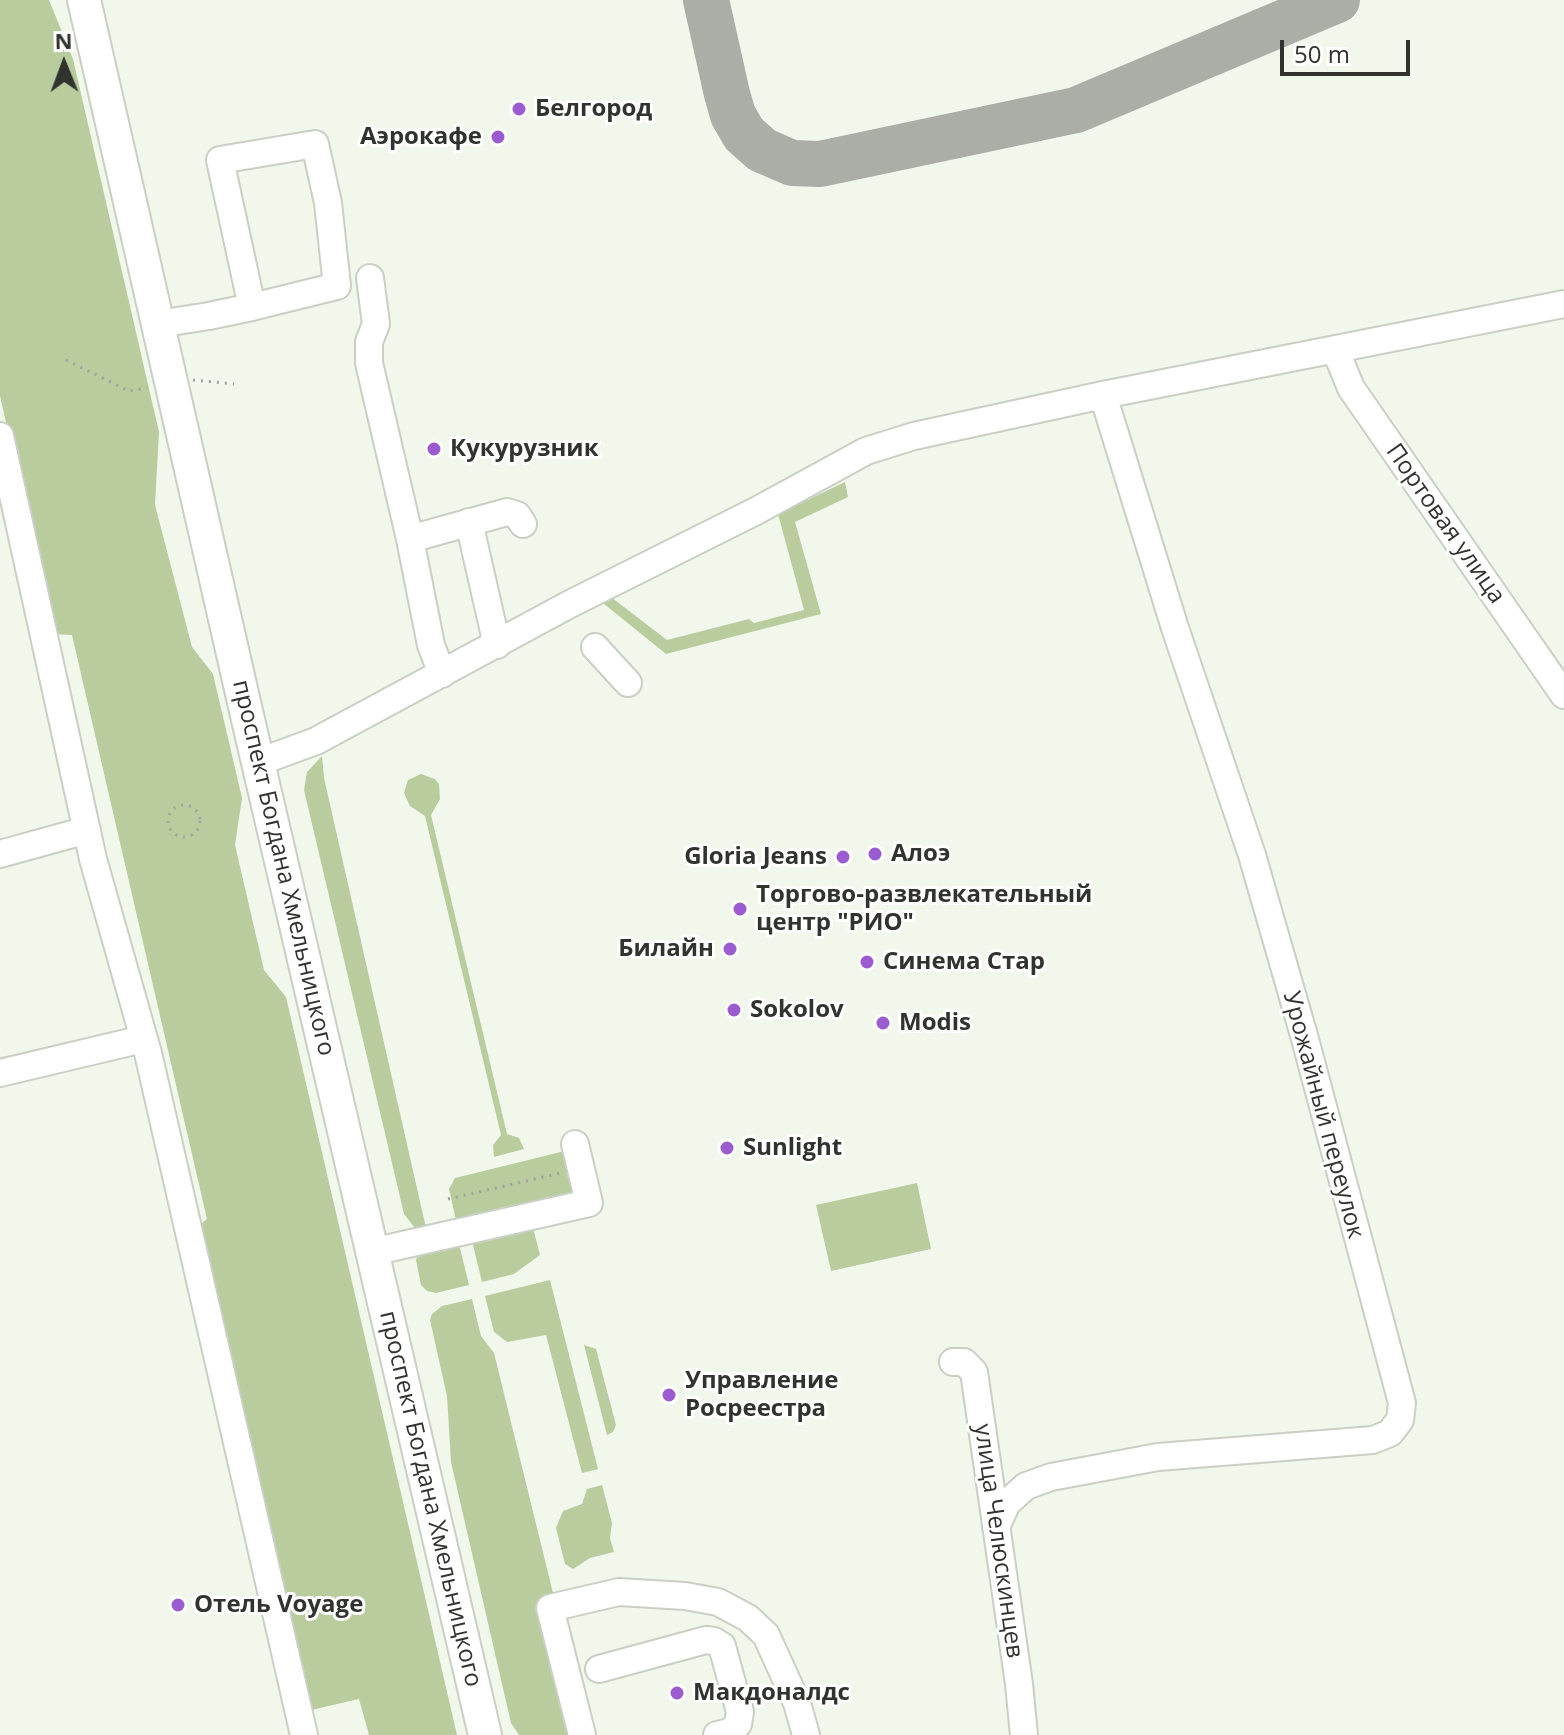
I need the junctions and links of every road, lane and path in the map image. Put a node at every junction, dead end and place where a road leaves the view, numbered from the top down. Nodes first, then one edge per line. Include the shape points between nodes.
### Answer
1 (84, 0) edge
2 (370, 278) dead end
3 (1564, 304) edge
4 (252, 307) junction
5 (158, 324) junction
6 (1335, 349) junction
7 (1103, 395) junction
8 (0, 436) edge
9 (469, 522) junction
10 (523, 524) dead end
11 (410, 539) junction
12 (497, 645) junction
13 (595, 647) dead end
14 (442, 674) junction
15 (628, 683) dead end
16 (1564, 695) edge
17 (259, 762) junction
18 (168, 824) joint
19 (87, 830) junction
20 (0, 854) edge
21 (143, 1039) junction
22 (0, 1073) edge
23 (578, 1156) joint
24 (451, 1215) junction
25 (372, 1252) junction
26 (953, 1362) dead end
27 (996, 1527) junction
28 (599, 1669) dead end
29 (304, 1735) edge
30 (485, 1735) edge
31 (582, 1735) edge
32 (717, 1735) edge
33 (806, 1735) edge
34 (1024, 1735) edge

1 - 5 main road, проспект Богдана Хмельницкого
2 - 11 street via 376,324 369,363
3 - 6 street
4 - 4 street via 220,160 315,144 337,286
4 - 5 street
5 - 17 main road, проспект Богдана Хмельницкого
6 - 7 street
6 - 16 street, Портовая улица via 1351,388
7 - 12 street via 866,451
7 - 27 street, Урожайный переулок via 1265,901 1402,1403 1400,1420 1390,1433 1373,1440 1158,1457 1051,1477 1026,1486 1007,1503
8 - 19 street
9 - 10 street via 512,512
9 - 11 street
9 - 12 street
11 - 14 street via 431,645
12 - 14 street
13 - 15 street
14 - 17 street via 316,741
17 - 25 main road, проспект Богдана Хмельницкого
18 - 18 path via 176,835 188,836 198,828 198,815 180,805 170,812
19 - 20 street
19 - 21 street
21 - 22 street
21 - 29 street
23 - 24 path
23 - 24 street via 589,1203
24 - 25 street
25 - 30 main road, проспект Богдана Хмельницкого
26 - 27 street, улица Челюскинцев via 964,1362 974,1372
27 - 34 street, улица Челюскинцев
28 - 32 street via 714,1641 722,1646 740,1712 730,1732
31 - 33 street via 550,1608 619,1592 718,1602 748,1618 766,1635

